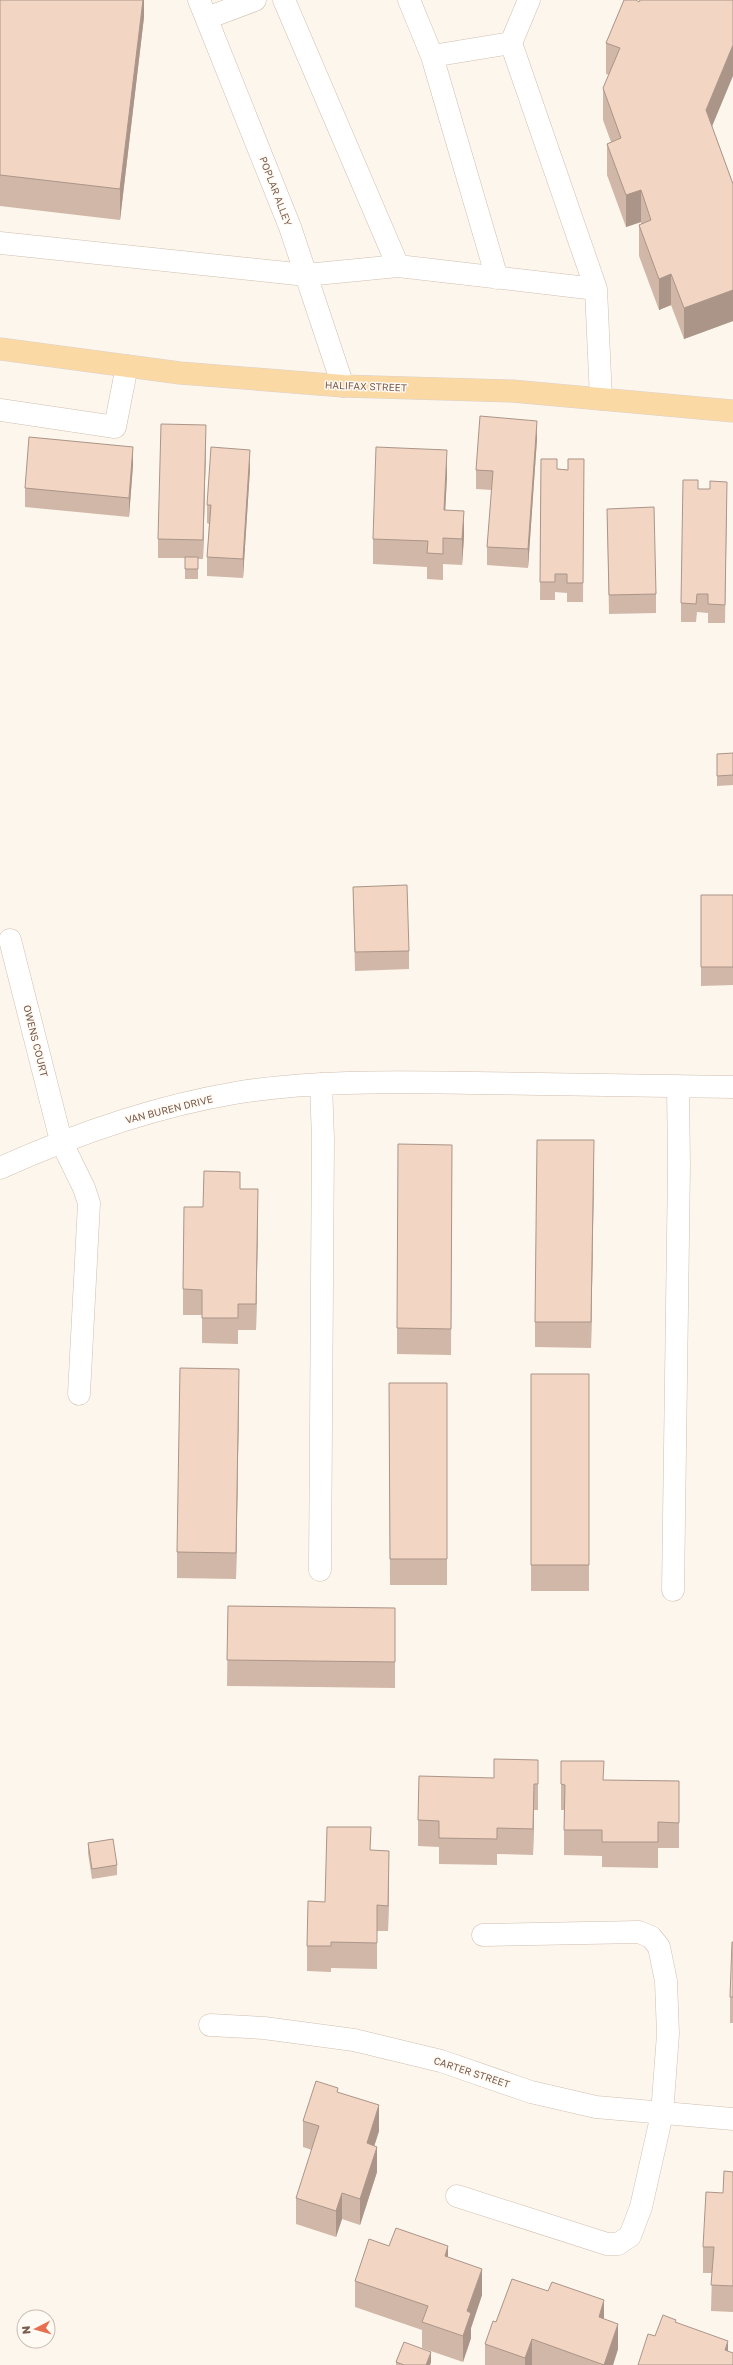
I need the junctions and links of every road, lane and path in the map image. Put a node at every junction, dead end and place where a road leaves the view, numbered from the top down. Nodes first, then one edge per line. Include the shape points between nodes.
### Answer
1 (255, 0) edge
2 (284, 0) edge
3 (409, 0) edge
4 (529, 0) edge
5 (203, 9) edge
6 (511, 43) junction
7 (432, 56) junction
8 (0, 243) edge
9 (398, 266) junction
10 (306, 275) junction
11 (496, 278) junction
12 (596, 289) junction
13 (0, 349) edge
14 (127, 366) junction
15 (343, 386) junction
16 (601, 399) junction
17 (0, 410) edge
18 (733, 411) edge
19 (10, 940) dead end
20 (321, 1084) junction
21 (678, 1086) junction
22 (733, 1087) edge
23 (61, 1141) junction
24 (0, 1168) edge
25 (79, 1394) dead end
26 (320, 1570) dead end
27 (673, 1590) dead end
28 (483, 1935) dead end
29 (210, 2024) dead end
30 (662, 2114) junction
31 (733, 2119) edge
32 (457, 2196) dead end

1 - 5 street
2 - 9 street
3 - 7 street
4 - 6 street
5 - 10 street, POPLAR ALLEY via 282,205
6 - 7 street
6 - 12 street
7 - 11 street
8 - 10 street
9 - 10 street
9 - 11 street
10 - 15 street, POPLAR ALLEY
11 - 12 street
12 - 16 street
13 - 14 main road, HALIFAX STREET
14 - 15 main road, HALIFAX STREET via 180,373
14 - 17 street via 116,427
15 - 16 main road, HALIFAX STREET via 512,391
16 - 18 main road, HALIFAX STREET
19 - 23 street, OWENS COURT
20 - 21 street, VAN BUREN DRIVE via 405,1082
20 - 23 street, VAN BUREN DRIVE via 236,1093 148,1112
20 - 26 street via 323,1139
21 - 22 street, VAN BUREN DRIVE
21 - 27 street
23 - 24 street, VAN BUREN DRIVE
23 - 25 street, OWENS COURT via 89,1203
28 - 30 street via 639,1932 651,1937 659,1947 666,1981 668,2034
29 - 30 street, CARTER STREET via 354,2040 441,2061 531,2092 588,2106
30 - 31 street, CARTER STREET
30 - 32 street via 640,2207 630,2236 618,2244 607,2244

